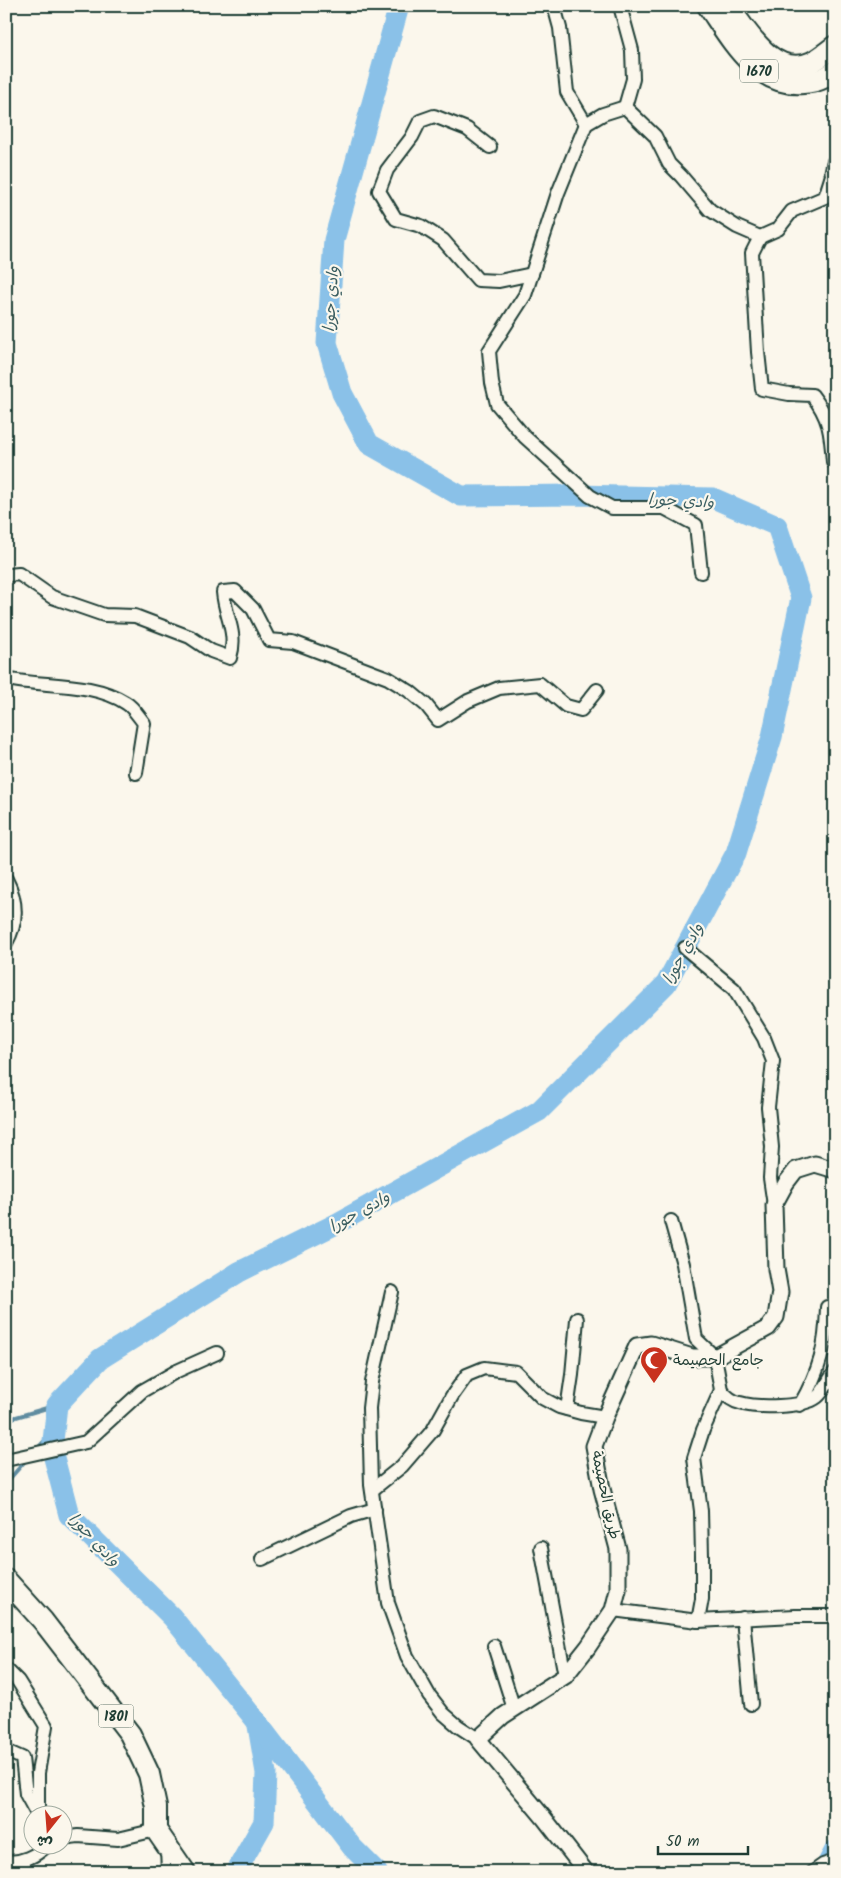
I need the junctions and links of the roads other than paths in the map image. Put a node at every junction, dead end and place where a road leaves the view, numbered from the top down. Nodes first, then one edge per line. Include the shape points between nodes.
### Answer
1 (554, 6) edge
2 (620, 6) edge
3 (708, 6) edge
4 (728, 6) edge
5 (835, 46) edge
6 (812, 62) junction
7 (832, 78) edge
8 (626, 107) junction
9 (586, 124) junction
10 (490, 148) dead end
11 (834, 169) edge
12 (760, 236) junction
13 (532, 274) junction
14 (832, 462) dead end
15 (701, 572) dead end
16 (7, 575) edge
17 (6, 679) edge
18 (597, 690) dead end
19 (136, 772) dead end
20 (6, 879) edge
21 (6, 943) edge
22 (686, 948) dead end
23 (835, 1170) edge
24 (774, 1205) junction
25 (671, 1221) dead end
26 (392, 1292) dead end
27 (827, 1307) dead end
28 (577, 1319) dead end
29 (217, 1353) dead end
30 (715, 1357) junction
31 (835, 1372) edge
32 (720, 1390) junction
33 (800, 1405) junction
34 (567, 1409) junction
35 (604, 1416) junction
36 (6, 1460) edge
37 (372, 1490) junction
38 (376, 1509) junction
39 (541, 1548) dead end
40 (262, 1560) dead end
41 (6, 1580) edge
42 (613, 1610) junction
43 (835, 1616) edge
44 (743, 1618) junction
45 (698, 1622) junction
46 (494, 1646) dead end
47 (6, 1670) edge
48 (565, 1676) junction
49 (751, 1704) dead end
50 (514, 1709) junction
51 (478, 1739) junction
52 (6, 1751) edge
53 (33, 1806) edge
54 (38, 1806) edge
55 (156, 1830) junction
56 (72, 1837) edge
57 (167, 1848) junction
58 (32, 1856) edge
59 (835, 1861) edge
60 (6, 1862) edge
61 (168, 1872) edge
62 (185, 1872) edge
63 (586, 1872) edge
64 (813, 1872) edge

1 - 9 street via 560,28 567,92
2 - 8 street via 632,50 633,79
3 - 7 main road, 1670 via 759,71 775,80 795,84
4 - 6 main road, 1670 via 759,47 773,58 798,66
5 - 6 main road, 1670
6 - 7 main road
8 - 9 street via 603,114
8 - 12 street via 655,136 669,164 710,210 737,227
9 - 13 street via 558,193
10 - 13 street via 467,129 434,116 420,122 387,170 379,191 396,219 421,226 443,240 478,280 499,281
11 - 12 street via 825,197 792,211 778,228
12 - 14 street via 752,253 762,389 812,396 824,410 831,435
13 - 15 street via 525,295 489,351 497,404 525,437 590,496 612,508 664,508 696,525
16 - 18 street via 19,574 52,597 104,615 135,616 190,637 230,658 234,646 223,592 235,591 254,609 269,640 293,642 388,678 426,705 438,720 499,688 540,684 566,706 581,710
17 - 19 street via 71,686 101,692 128,703 144,723
20 - 21 street via 15,903 14,930
22 - 24 street via 734,989 764,1038 773,1062 768,1107
23 - 24 street via 816,1164 796,1170
24 - 30 street via 780,1292 776,1317 768,1328
25 - 30 street via 684,1264 696,1339
26 - 37 street via 369,1408
27 - 33 street via 823,1353 816,1376
28 - 34 street
29 - 36 street via 142,1391 86,1442
30 - 32 street
30 - 35 street, طريق الحصيمة via 692,1357 652,1344 637,1346
31 - 33 street via 817,1397
32 - 33 street via 740,1403
32 - 45 street via 694,1458 702,1547 702,1599
34 - 35 street
34 - 37 street via 542,1398 516,1372 484,1368 467,1375 433,1430 402,1466
35 - 42 street, طريق الحصيمة via 594,1446 618,1549 618,1590
37 - 38 street
38 - 40 street via 351,1516
38 - 51 street via 388,1603 406,1656 443,1713
39 - 48 street
41 - 55 main road, 1801 via 43,1621 130,1734 149,1774 156,1807
42 - 45 street
42 - 48 street, طريق الحصيمة
43 - 44 street
44 - 45 street
44 - 49 street
46 - 50 street
47 - 54 street via 18,1681 46,1726 38,1773
48 - 50 street, طريق الحصيمة
50 - 51 street, طريق الحصيمة
51 - 63 street
52 - 53 street via 22,1758 26,1794
55 - 56 street via 118,1839
55 - 57 main road
57 - 61 street
57 - 62 main road
58 - 60 street via 16,1863
59 - 64 street

